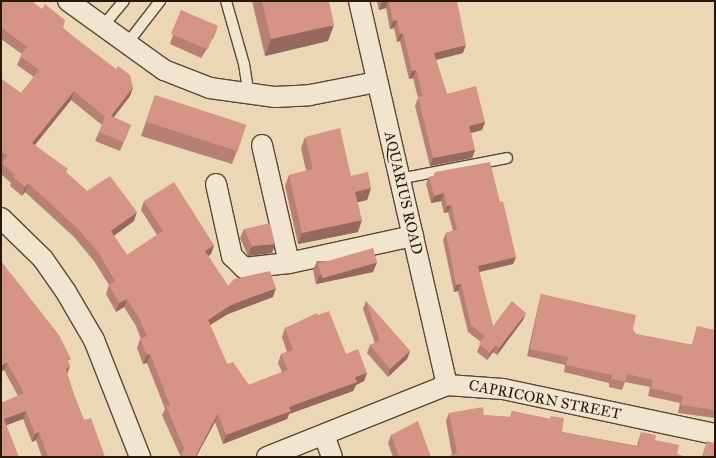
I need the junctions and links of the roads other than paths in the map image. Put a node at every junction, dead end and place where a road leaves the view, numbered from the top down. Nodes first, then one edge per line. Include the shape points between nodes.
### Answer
1 (68, 1) edge
2 (124, 1) edge
3 (160, 1) edge
4 (226, 1) edge
5 (360, 1) edge
6 (102, 27) junction
7 (126, 45) junction
8 (377, 82) junction
9 (249, 95) junction
10 (262, 145) dead end
11 (507, 158) dead end
12 (399, 179) junction
13 (216, 184) dead end
14 (1, 218) edge
15 (412, 236) junction
16 (289, 263) junction
17 (447, 385) junction
18 (715, 434) edge
19 (324, 435) junction
20 (140, 457) edge
21 (267, 457) edge
22 (332, 457) edge

1 - 6 street
2 - 6 lane
3 - 7 lane
4 - 9 lane via 244,64
5 - 8 street, AQUARIUS ROAD
6 - 7 street
7 - 9 street via 164,70 188,81
8 - 9 street via 310,95
8 - 12 street, AQUARIUS ROAD
10 - 16 street
11 - 12 lane
12 - 15 street, AQUARIUS ROAD
13 - 16 street via 232,256 238,263 251,269
14 - 20 street via 43,259 94,340
15 - 16 street
15 - 17 street, AQUARIUS ROAD
17 - 18 street, CAPRICORN STREET via 503,389
17 - 19 street, CAPRICORN STREET
19 - 21 street, CAPRICORN STREET
19 - 22 street

